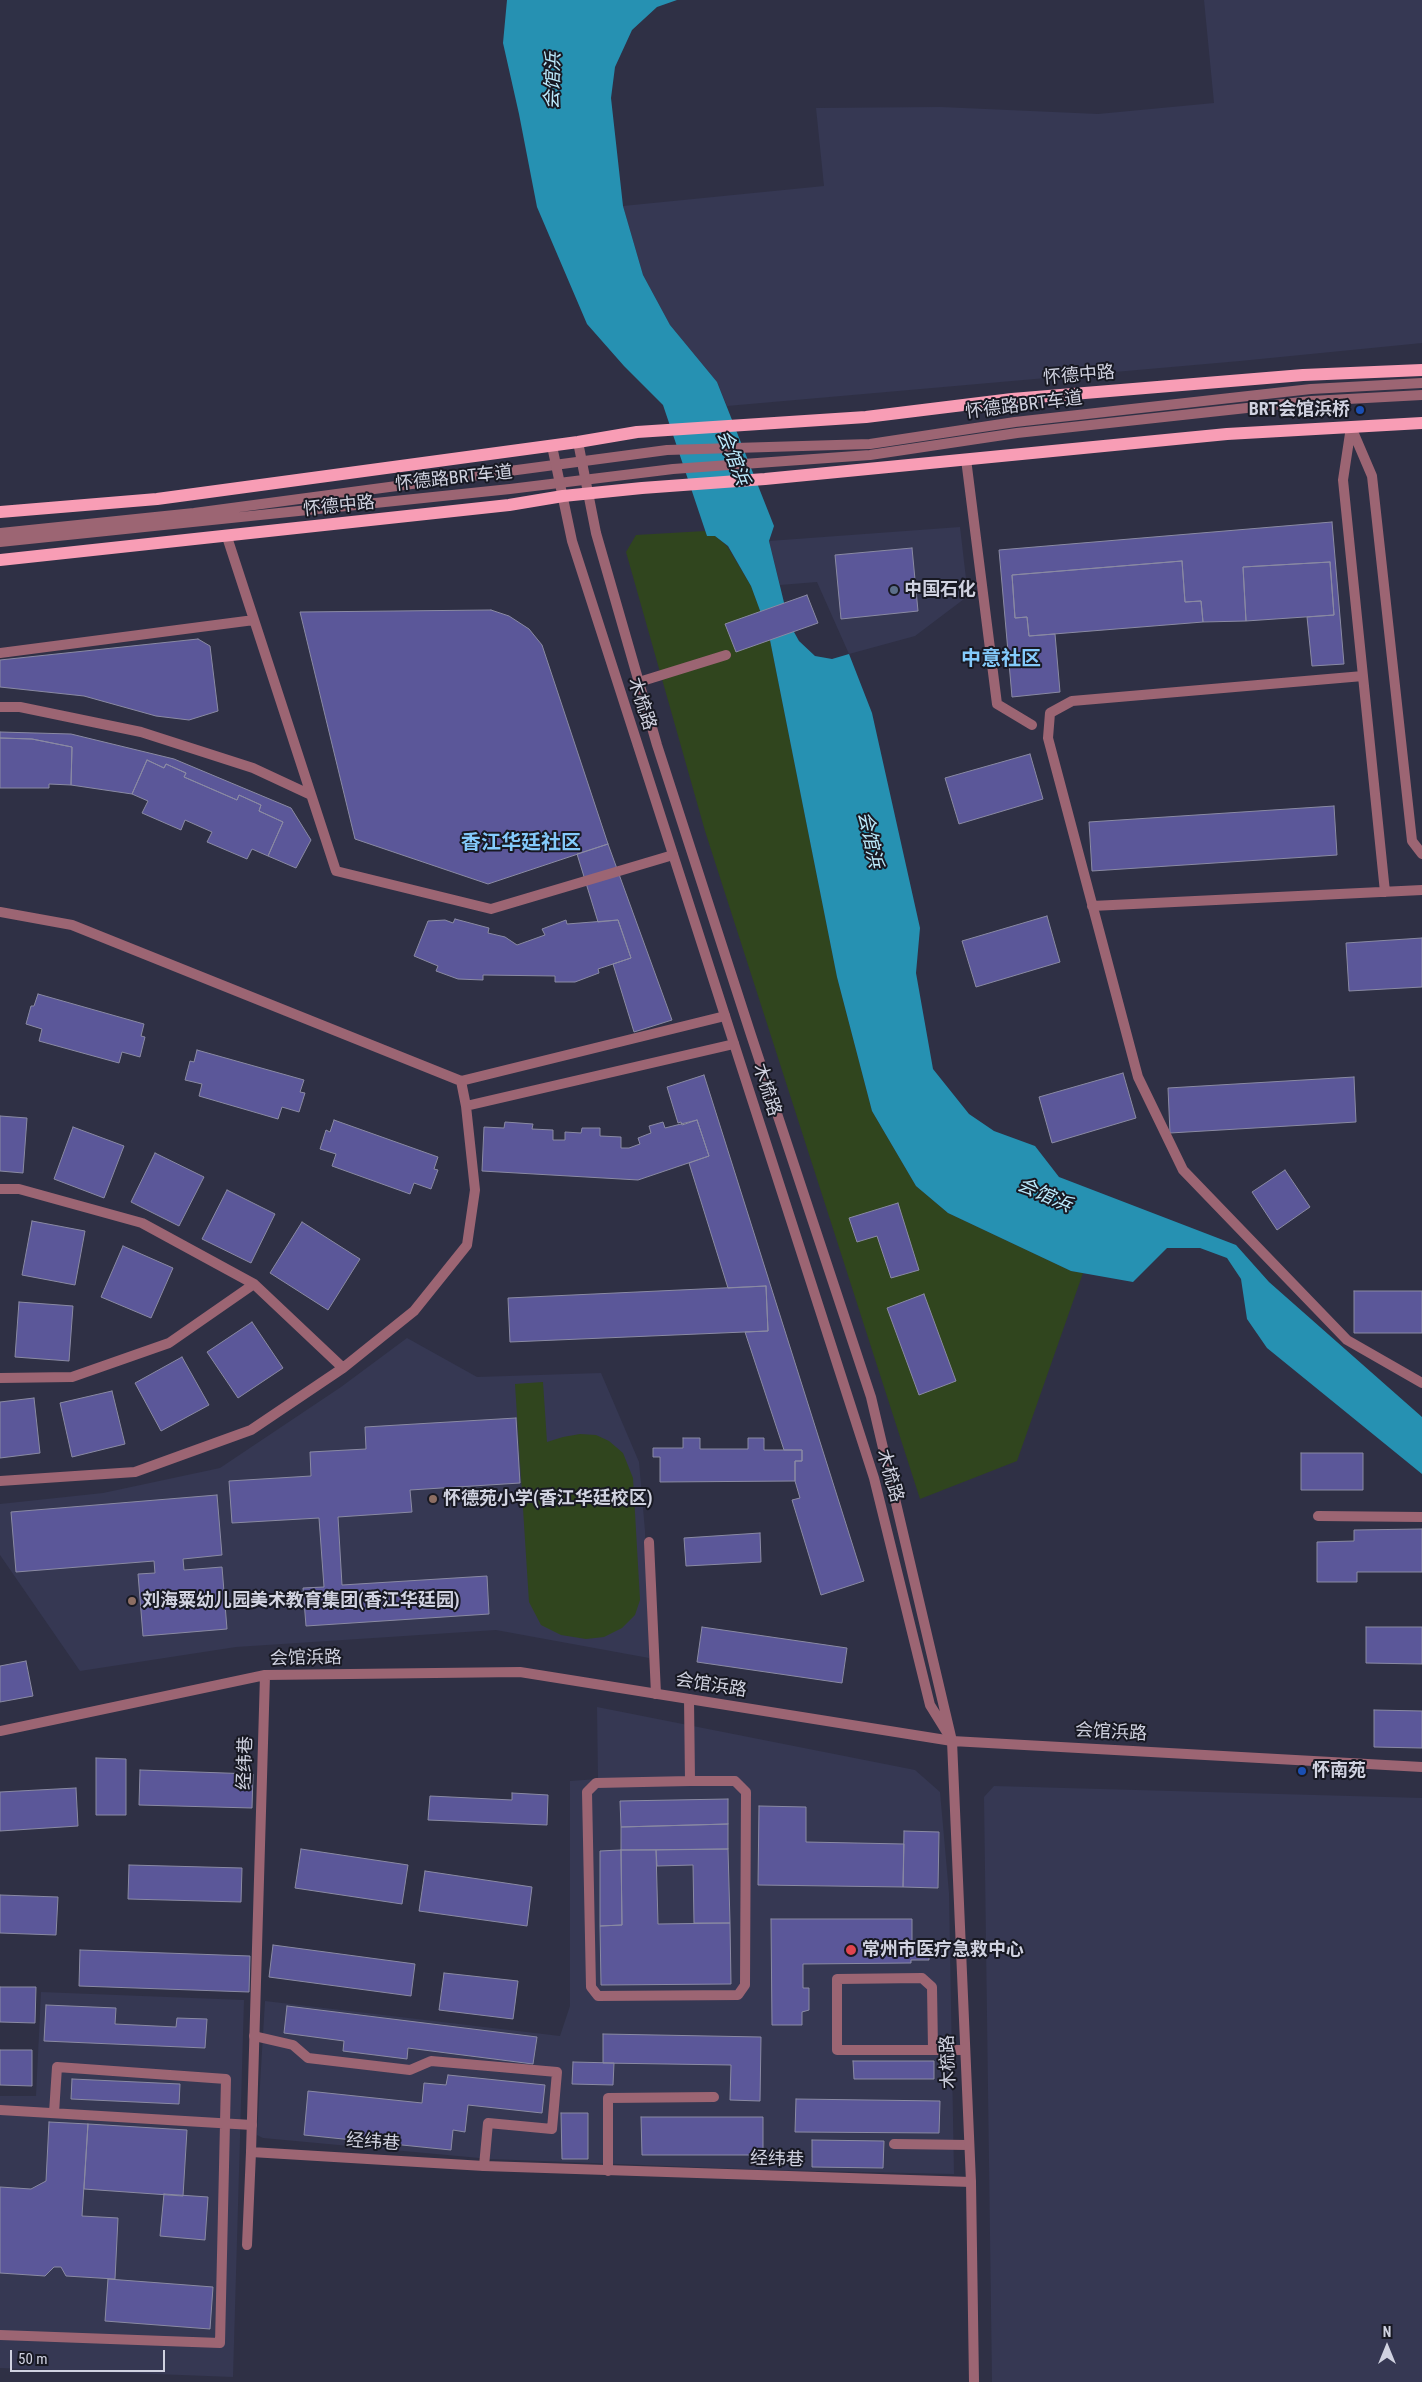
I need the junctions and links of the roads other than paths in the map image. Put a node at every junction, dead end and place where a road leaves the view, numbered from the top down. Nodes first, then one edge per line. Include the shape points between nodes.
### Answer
1 (1422, 370) edge
2 (1422, 384) edge
3 (1422, 395) edge
4 (1422, 423) edge
5 (1351, 426) junction
6 (578, 442) junction
7 (552, 446) junction
8 (966, 459) junction
9 (582, 462) junction
10 (556, 466) junction
11 (585, 480) junction
12 (560, 483) junction
13 (588, 494) junction
14 (563, 496) junction
15 (0, 512) edge
16 (0, 533) edge
17 (227, 537) junction
18 (0, 542) edge
19 (0, 560) edge
20 (254, 620) junction
21 (0, 653) edge
22 (726, 655) dead end
23 (1363, 676) junction
24 (639, 682) junction
25 (0, 707) edge
26 (1032, 725) dead end
27 (312, 795) junction
28 (1422, 854) edge
29 (673, 855) junction
30 (1422, 890) edge
31 (1385, 892) junction
32 (1092, 906) junction
33 (0, 912) edge
34 (725, 1016) junction
35 (734, 1044) junction
36 (460, 1081) junction
37 (466, 1106) junction
38 (0, 1188) edge
39 (254, 1284) junction
40 (343, 1368) junction
41 (0, 1378) edge
42 (1422, 1384) edge
43 (0, 1481) edge
44 (1318, 1516) dead end
45 (1422, 1517) edge
46 (648, 1542) dead end
47 (265, 1675) junction
48 (656, 1694) junction
49 (689, 1699) junction
50 (0, 1731) edge
51 (952, 1741) junction
52 (1422, 1767) edge
53 (690, 1782) junction
54 (254, 2036) junction
55 (933, 2050) junction
56 (965, 2050) junction
57 (714, 2097) dead end
58 (0, 2110) edge
59 (54, 2113) junction
60 (225, 2123) junction
61 (252, 2125) junction
62 (894, 2144) dead end
63 (969, 2145) junction
64 (251, 2152) junction
65 (484, 2166) junction
66 (608, 2170) junction
67 (971, 2182) junction
68 (247, 2245) dead end
69 (0, 2335) edge
70 (974, 2382) edge

1 - 6 main road, 怀德中路 via 1303,375 1012,399 866,416 637,432
2 - 9 street, 怀德路BRT车道 via 1311,389 1015,422 870,444 666,450
3 - 11 street, 怀德路BRT车道 via 1311,401 1017,434 870,455 673,469
4 - 5 main road
5 - 8 main road via 1227,434
5 - 23 street via 1343,480
5 - 28 street via 1372,476 1412,841
6 - 7 main road, 怀德中路
6 - 9 street, 木梳路
7 - 10 street, 木梳路
7 - 15 main road, 怀德中路 via 157,499
8 - 13 main road, 怀德中路
8 - 26 street via 996,704
9 - 10 street, 怀德路BRT车道
9 - 11 street, 木梳路
10 - 12 street, 木梳路
10 - 16 street, 怀德路BRT车道 via 194,513
11 - 12 street, 怀德路BRT车道
11 - 13 street, 木梳路
12 - 14 street, 木梳路
12 - 18 street, 怀德路BRT车道
13 - 14 main road, 怀德中路
13 - 24 street, 木梳路
14 - 17 main road, 怀德中路 via 510,505
14 - 29 street, 木梳路 via 572,541
17 - 19 main road, 怀德中路
17 - 20 street
20 - 21 street
20 - 27 street
22 - 24 street
23 - 31 street
23 - 32 street via 1072,701 1050,713 1048,738
24 - 51 street, 木梳路 via 871,1397
25 - 27 street via 20,707 141,732 252,768
27 - 29 street via 336,871 491,909
29 - 34 street, 木梳路
30 - 31 street
31 - 32 street
32 - 42 street via 1138,1077 1183,1170 1348,1340
33 - 36 street via 72,925
34 - 35 street, 木梳路
34 - 36 street
35 - 37 street
35 - 51 street, 木梳路 via 874,1478 930,1704
36 - 37 street
37 - 40 street via 475,1190 467,1245 414,1311
38 - 39 street via 19,1189 142,1223
39 - 40 street
39 - 41 street via 168,1343 72,1377
40 - 43 street via 251,1430 135,1472
44 - 45 street
46 - 48 street
47 - 48 street, 会馆浜路 via 520,1672
47 - 50 street, 会馆浜路
47 - 54 street, 经纬巷
48 - 49 street, 会馆浜路
49 - 51 street, 会馆浜路
49 - 53 street
51 - 52 street, 会馆浜路
51 - 56 street, 木梳路
53 - 53 street via 735,1781 746,1792 745,1985 738,1995 598,1996 591,1987 587,1792 596,1783
54 - 61 street, 经纬巷
54 - 65 street via 293,2045 308,2058 410,2070 431,2060 558,2072 552,2129 488,2123
55 - 55 street via 837,2050 837,1979 922,1978 932,1987
55 - 56 street
56 - 63 street, 木梳路
57 - 66 street via 608,2098
58 - 59 street
59 - 60 street
59 - 60 street via 57,2067 226,2079
60 - 61 street
60 - 69 street via 220,2343
61 - 64 street, 经纬巷
62 - 63 street
63 - 67 street, 木梳路
64 - 65 street, 经纬巷
64 - 68 street
65 - 66 street, 经纬巷
66 - 67 street, 经纬巷
67 - 70 street, 木梳路

